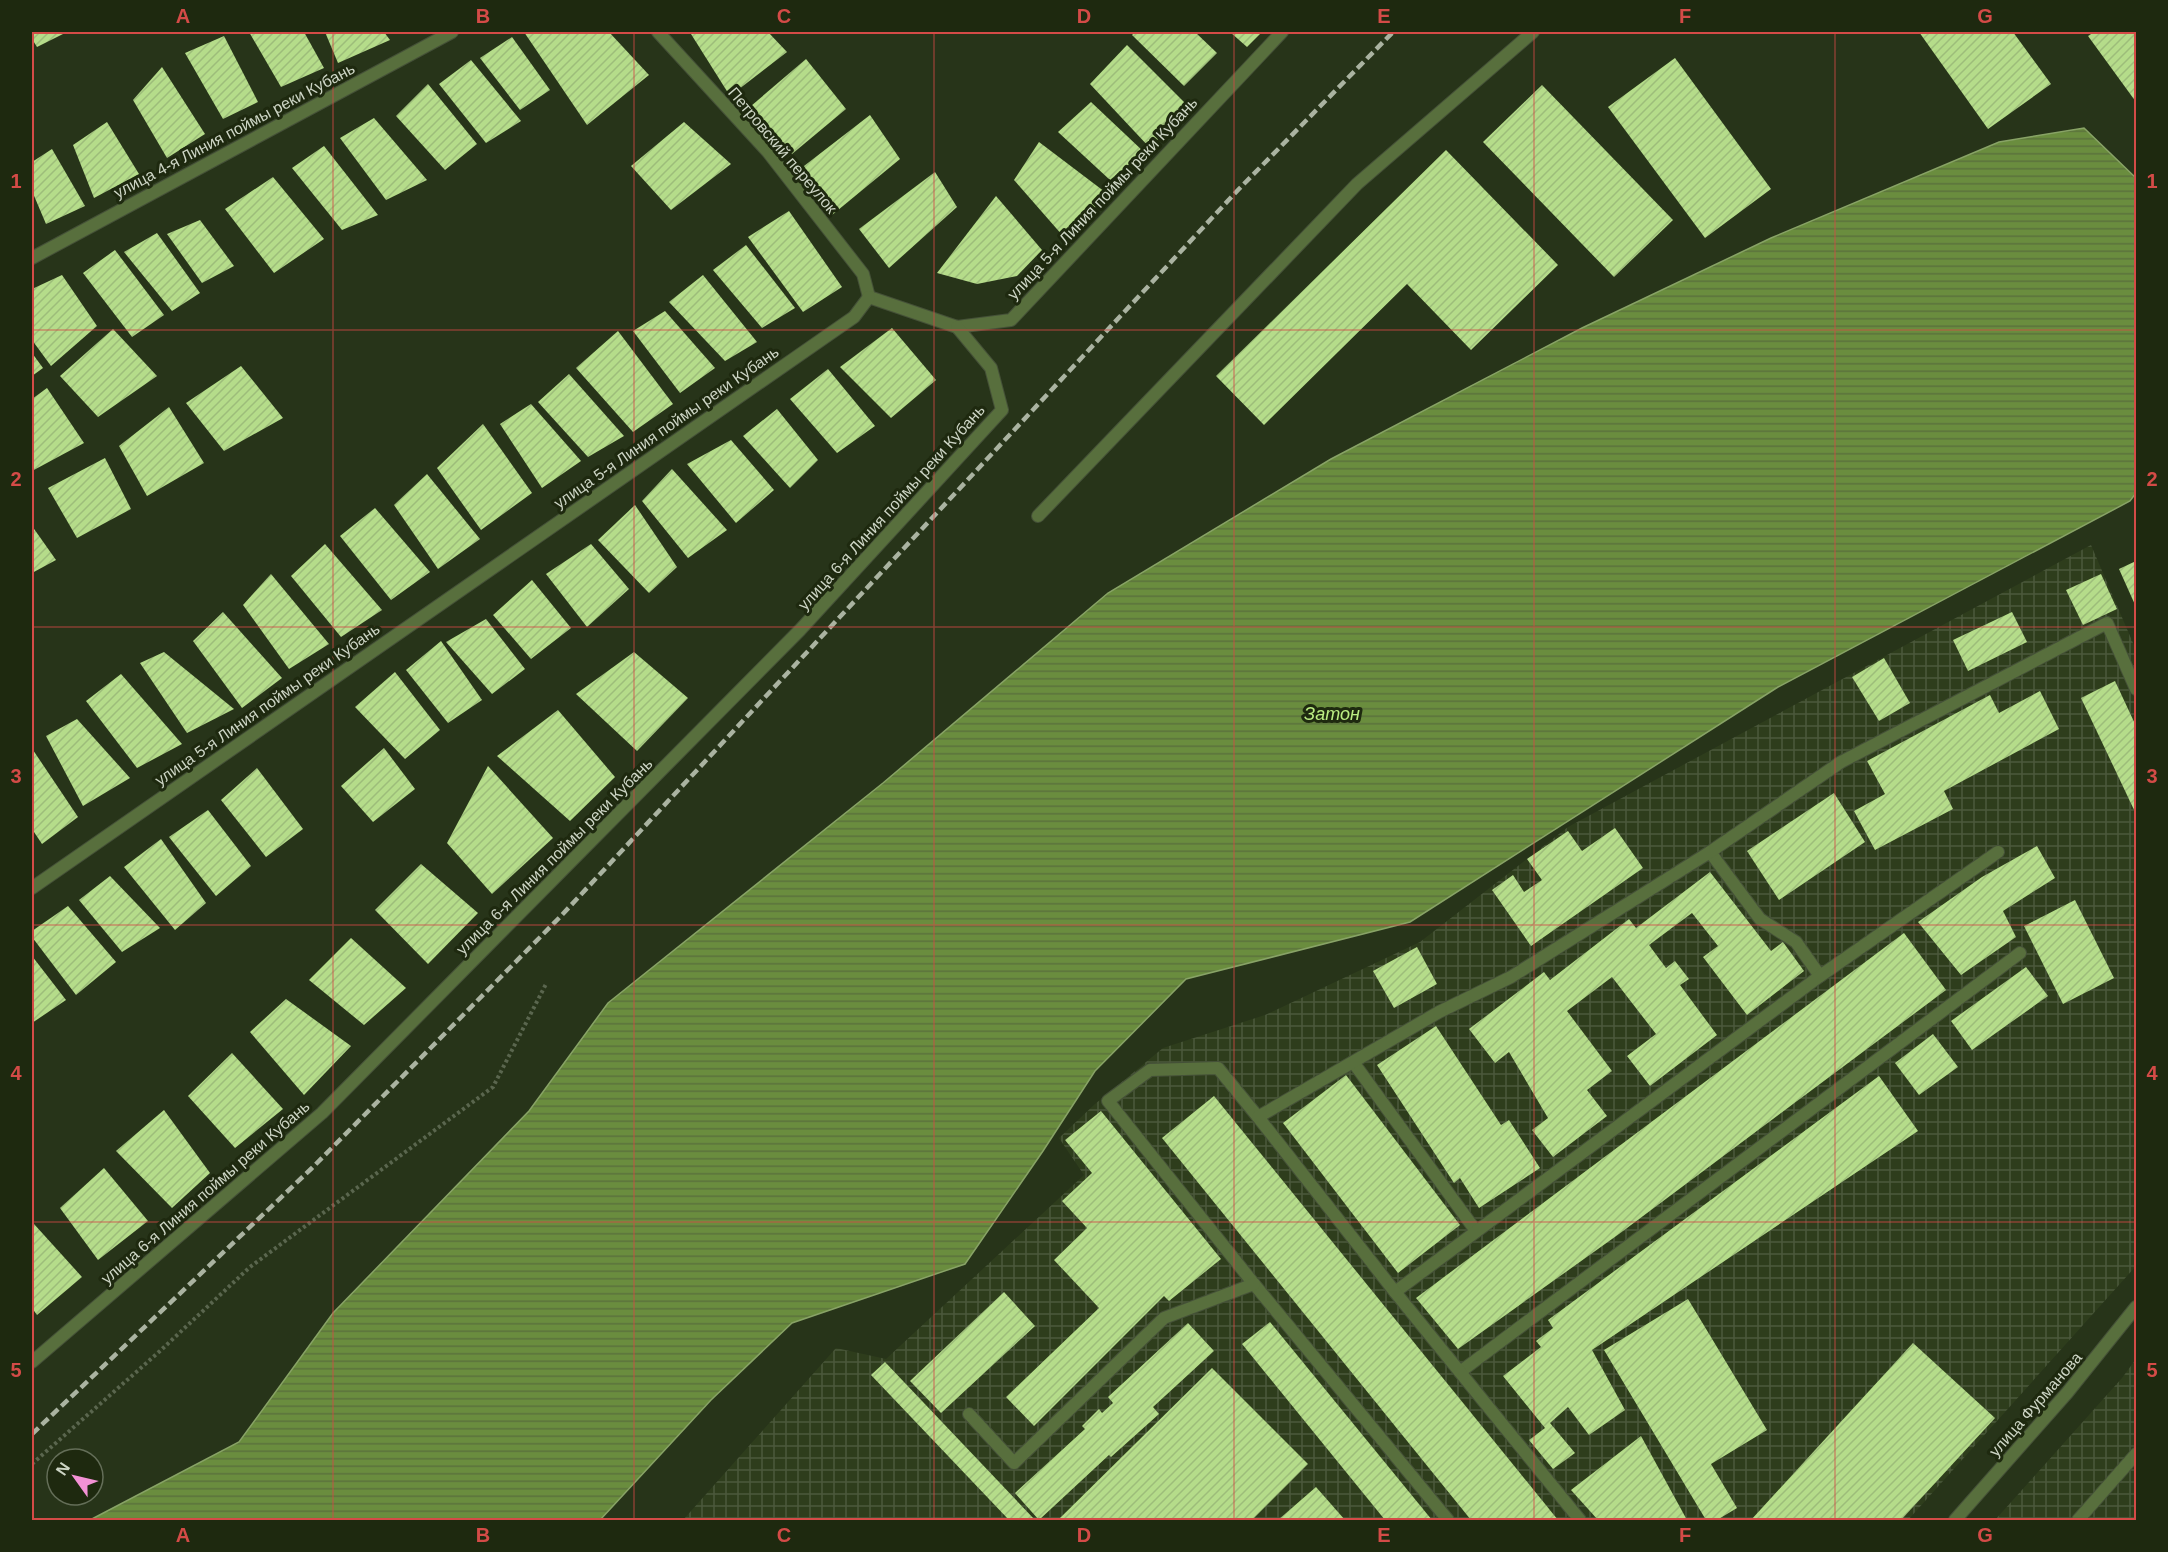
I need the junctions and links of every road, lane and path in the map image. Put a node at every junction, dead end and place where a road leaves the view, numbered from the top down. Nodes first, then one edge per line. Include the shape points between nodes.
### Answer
1 (452, 32) edge
2 (658, 32) edge
3 (1282, 32) edge
4 (1533, 32) edge
5 (32, 258) edge
6 (869, 297) junction
7 (957, 327) junction
8 (1038, 516) dead end
9 (2136, 689) edge
10 (1710, 852) junction
11 (1998, 852) dead end
12 (32, 888) edge
13 (2020, 953) dead end
14 (1820, 976) junction
15 (546, 984) dead end
16 (1353, 1062) junction
17 (1258, 1117) junction
18 (1476, 1231) junction
19 (1254, 1284) junction
20 (1395, 1292) junction
21 (2136, 1307) edge
22 (32, 1362) edge
23 (1460, 1372) junction
24 (969, 1414) dead end
25 (2136, 1454) edge
26 (32, 1464) edge
27 (1448, 1521) edge
28 (1580, 1521) edge
29 (1955, 1521) edge
30 (2078, 1521) edge

1 - 5 street, улица 4-я Линия поймы реки Кубань
2 - 6 street, Петровский переулок via 768,152 863,274
3 - 7 street, улица 5-я Линия поймы реки Кубань via 1011,320
4 - 8 street via 1357,184
6 - 7 street, улица 5-я Линия поймы реки Кубань
6 - 12 street, улица 5-я Линия поймы реки Кубань via 854,317
7 - 22 street, улица 6-я Линия поймы реки Кубань via 991,368 1002,410 800,630 322,1113
9 - 10 street via 2107,623 1840,762
10 - 14 street via 1760,919 1796,942
10 - 16 street via 1511,977 1439,1012
11 - 14 street
13 - 23 street
14 - 18 street
15 - 26 path via 493,1087 250,1268
16 - 17 street
16 - 18 street
17 - 19 street via 1218,1068 1150,1070 1108,1101
17 - 20 street
18 - 20 street
19 - 24 street via 1164,1318 1014,1463
19 - 27 street
20 - 23 street
21 - 29 street, улица Фурманова
23 - 28 street
25 - 30 street

